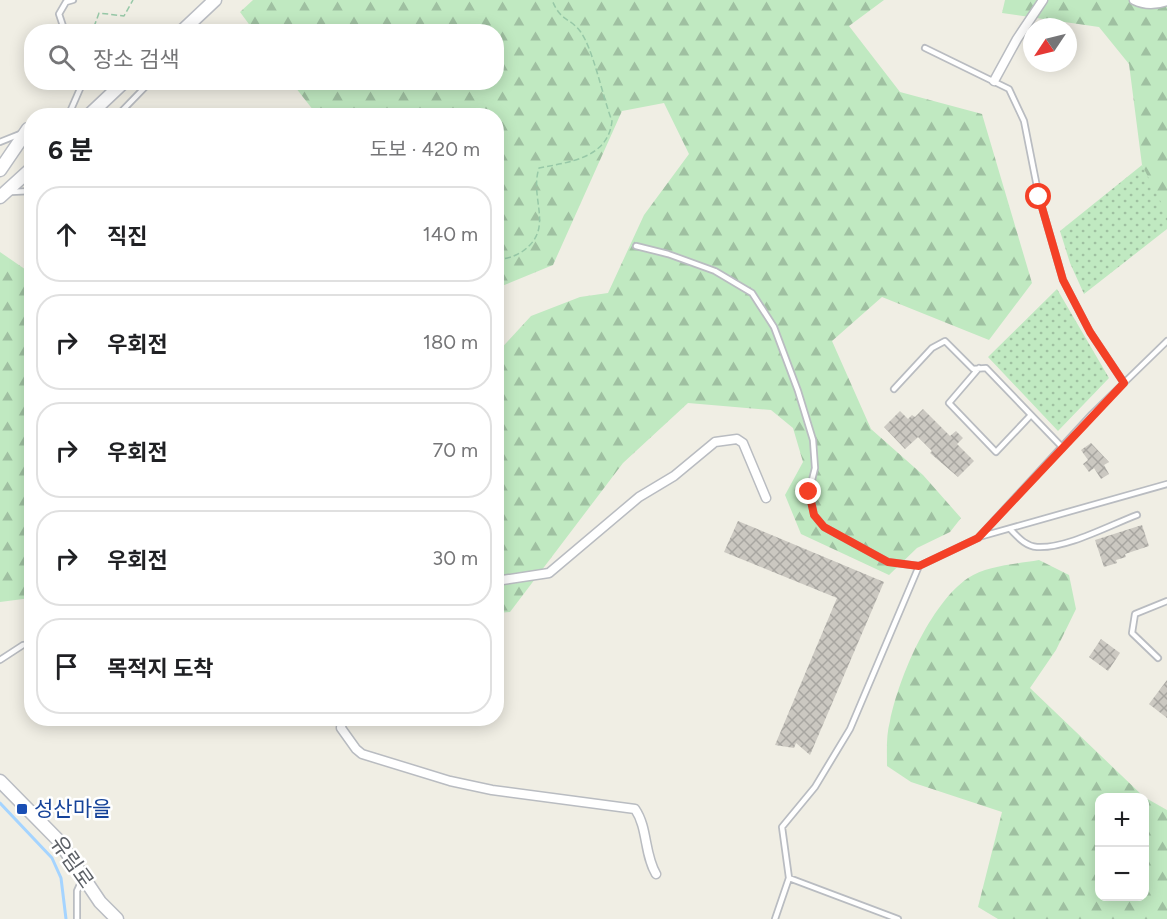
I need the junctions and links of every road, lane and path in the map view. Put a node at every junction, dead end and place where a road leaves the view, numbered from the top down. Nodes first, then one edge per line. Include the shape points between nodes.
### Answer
1 (73, 0) edge
2 (133, 0) edge
3 (215, 0) edge
4 (552, 0) edge
5 (1043, 0) edge
6 (1134, 0) edge
7 (1167, 1) edge
8 (62, 24) edge
9 (95, 24) edge
10 (189, 24) edge
11 (925, 48) dead end
12 (994, 81) junction
13 (80, 90) edge
14 (116, 90) edge
15 (142, 90) edge
16 (72, 108) edge
17 (96, 108) edge
18 (125, 108) edge
19 (24, 131) edge
20 (24, 136) edge
21 (0, 142) edge
22 (0, 170) edge
23 (24, 175) edge
24 (24, 192) edge
25 (3, 195) edge
26 (636, 246) dead end
27 (504, 257) edge
28 (1167, 341) edge
29 (979, 368) junction
30 (1124, 383) junction
31 (894, 389) dead end
32 (1031, 415) junction
33 (1062, 447) junction
34 (1167, 484) edge
35 (766, 498) dead end
36 (1137, 515) dead end
37 (1010, 529) junction
38 (978, 538) junction
39 (919, 566) junction
40 (504, 580) edge
41 (1167, 601) edge
42 (24, 645) edge
43 (1158, 658) dead end
44 (0, 660) edge
45 (341, 726) edge
46 (2, 789) edge
47 (656, 874) dead end
48 (82, 878) junction
49 (789, 878) junction
50 (77, 919) edge
51 (117, 919) edge
52 (775, 919) edge
53 (898, 919) edge

1 - 8 lane via 66,2 59,14
2 - 9 path via 124,16 99,14
3 - 10 main road
4 - 27 path via 558,13 580,30 612,120 611,132 586,157 539,168 535,182 540,230 534,243 519,254
5 - 12 street
6 - 7 street via 1159,4
11 - 12 lane
12 - 30 lane via 1010,89 1024,121 1039,197 1063,280 1090,332
13 - 16 lane
14 - 17 main road
15 - 18 lane
19 - 21 lane
20 - 22 main road
23 - 25 main road
24 - 25 lane
26 - 39 lane via 715,271 752,293 774,327 813,440 815,468 809,492 814,515 824,527 888,562
28 - 30 lane
29 - 31 lane via 973,369 945,341 932,348
29 - 32 lane via 986,368
29 - 32 lane via 949,403 996,452
30 - 33 lane
32 - 33 lane
33 - 38 lane
34 - 37 lane
35 - 40 street via 743,443 737,439 715,442 674,476 639,497 549,573
36 - 37 lane via 1058,545 1036,547 1021,541
37 - 38 lane
38 - 39 lane
39 - 49 lane via 850,729 815,787 782,827
41 - 43 lane via 1135,614 1132,633
42 - 44 lane
45 - 47 street via 356,749 379,760 492,790 635,809 642,822 648,861
46 - 48 main road, 유림로 via 59,842
48 - 50 lane via 77,891
48 - 51 main road, 유림로
49 - 52 lane
49 - 53 lane

